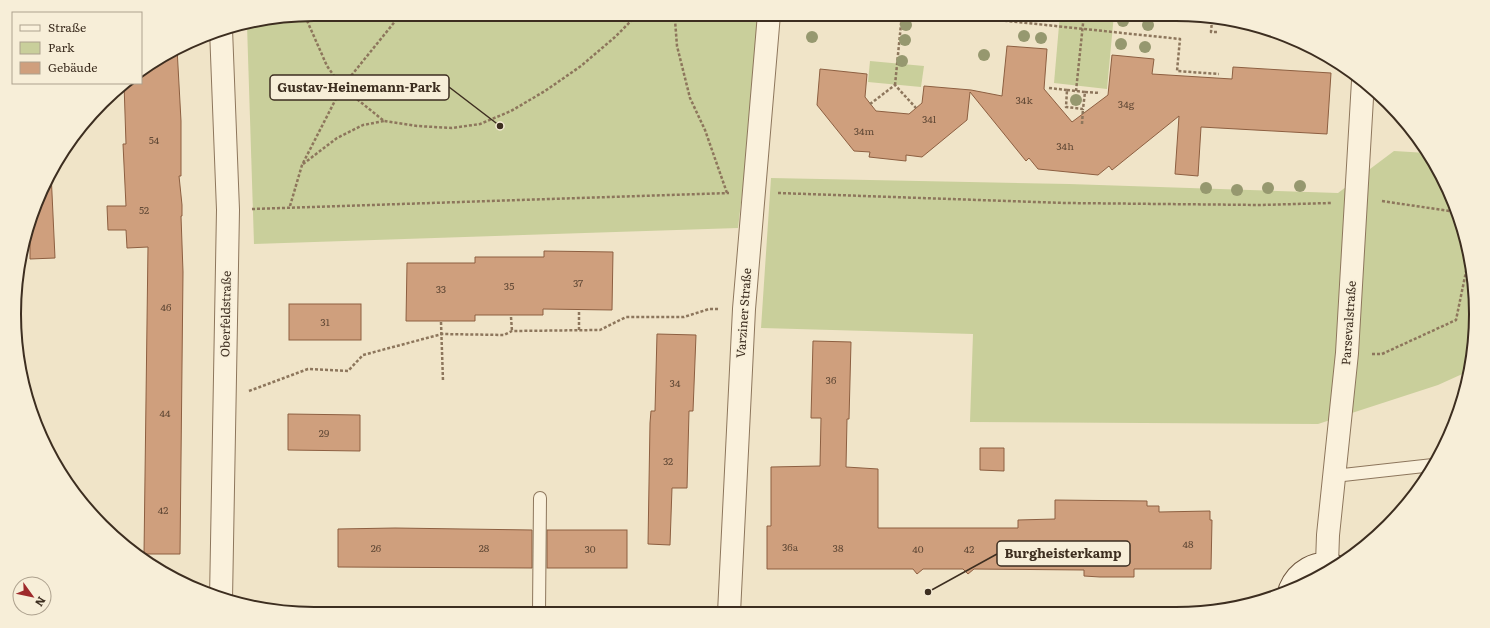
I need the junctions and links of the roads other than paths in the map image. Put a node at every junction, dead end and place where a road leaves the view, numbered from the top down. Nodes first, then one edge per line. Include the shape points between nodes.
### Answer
1 (768, 21) edge
2 (221, 37) edge
3 (1363, 89) edge
4 (1427, 466) edge
5 (1334, 476) junction
6 (540, 498) dead end
7 (1331, 563) edge
8 (1327, 565) edge
9 (1294, 582) edge
10 (222, 592) edge
11 (539, 607) edge
12 (729, 607) edge

1 - 12 street, Varziner Straße via 744,309
2 - 10 street, Oberfeldstraße via 228,210
3 - 5 street, Parsevalstraße via 1347,353
4 - 5 lane
5 - 7 street, Parsevalstraße via 1328,535
6 - 11 lane
8 - 9 street via 1306,569

